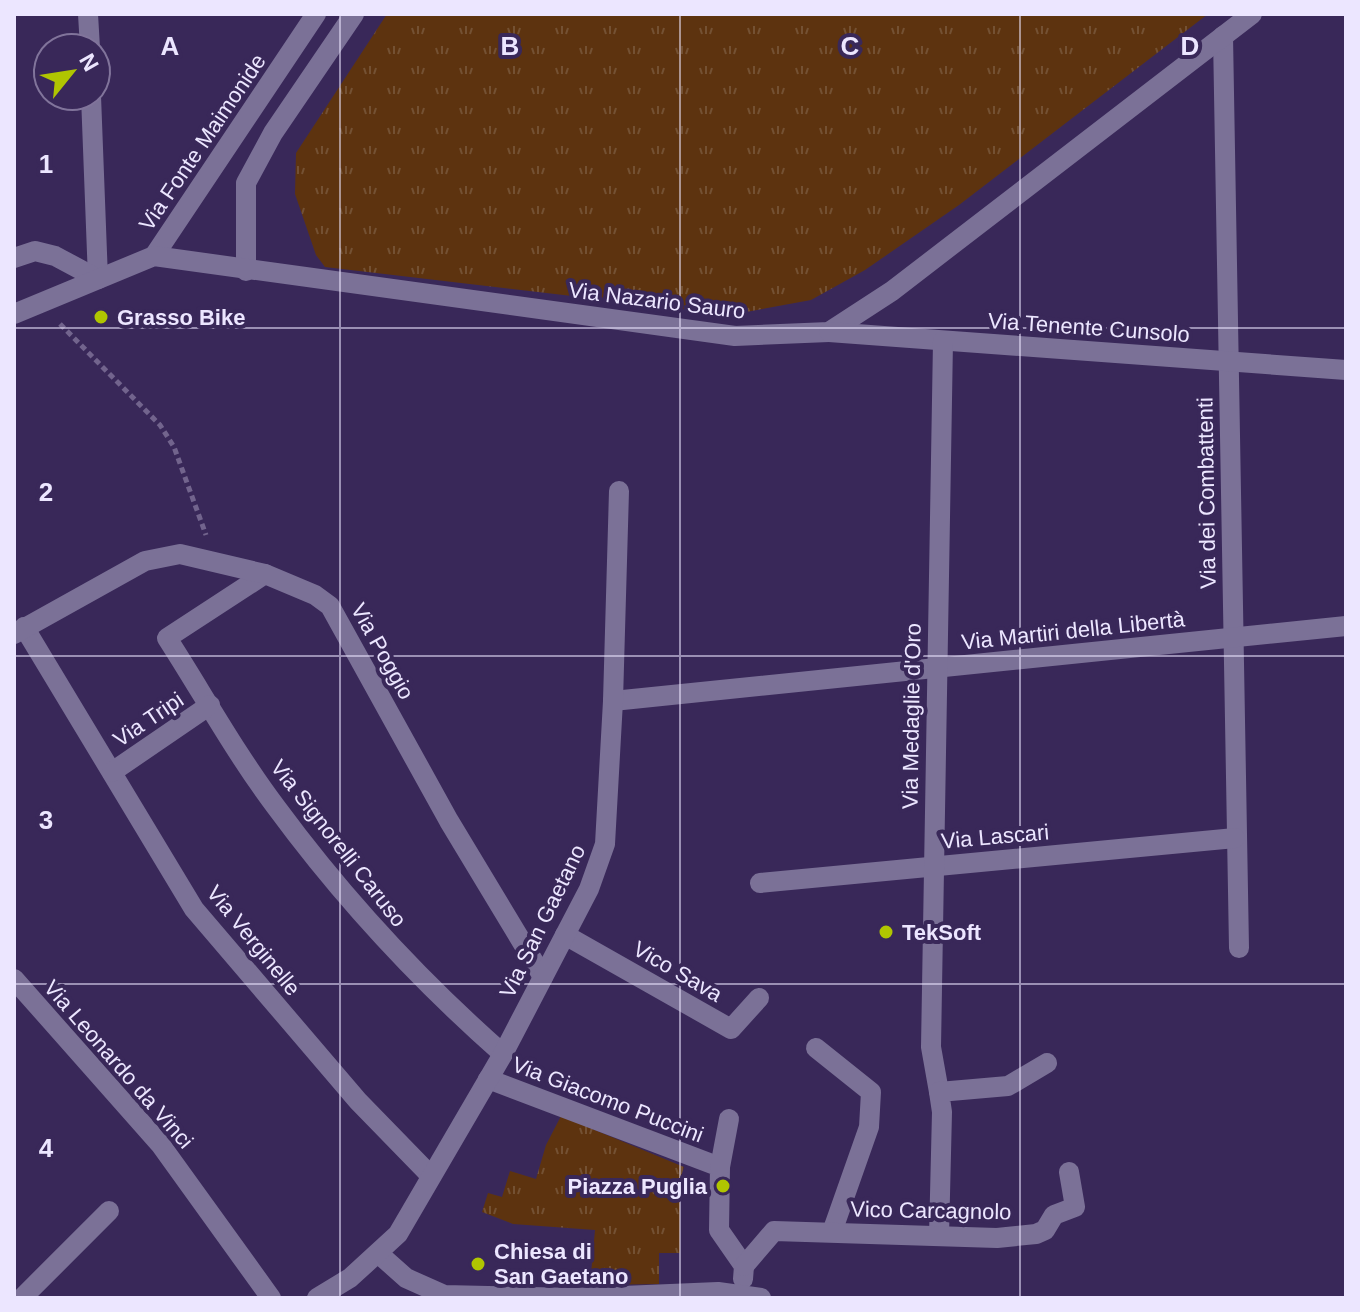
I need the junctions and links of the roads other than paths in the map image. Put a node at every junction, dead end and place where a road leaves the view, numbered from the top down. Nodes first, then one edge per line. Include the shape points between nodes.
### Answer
1 (316, 14) edge
2 (354, 14) edge
3 (1252, 14) edge
4 (1223, 36) junction
5 (92, 112) edge
6 (154, 256) junction
7 (14, 258) edge
8 (246, 271) junction
9 (98, 279) junction
10 (14, 314) edge
11 (829, 332) junction
12 (943, 341) junction
13 (1228, 362) junction
14 (1346, 370) edge
15 (619, 491) dead end
16 (265, 574) junction
17 (1346, 626) edge
18 (19, 631) edge
19 (1232, 638) junction
20 (936, 669) junction
21 (613, 701) junction
22 (210, 705) junction
23 (112, 772) junction
24 (1235, 838) junction
25 (933, 866) junction
26 (760, 883) dead end
27 (565, 935) junction
28 (1239, 948) dead end
29 (543, 977) junction
30 (14, 981) edge
31 (759, 998) dead end
32 (816, 1048) dead end
33 (503, 1054) junction
34 (1047, 1063) dead end
35 (488, 1079) junction
36 (939, 1092) junction
37 (729, 1119) dead end
38 (716, 1165) junction
39 (1069, 1172) dead end
40 (431, 1176) junction
41 (109, 1211) dead end
42 (832, 1232) junction
43 (939, 1236) junction
44 (379, 1254) junction
45 (744, 1266) junction
46 (444, 1296) edge
47 (751, 1296) edge
48 (22, 1298) edge
49 (271, 1298) edge
50 (317, 1298) edge

1 - 6 street, Via Fonte Maimonide
2 - 8 street via 273,133 246,183
3 - 4 street
4 - 11 street via 892,291
4 - 13 street, Via dei Combattenti
5 - 9 street
6 - 8 street, Via Nazario Sauro
6 - 9 street
7 - 9 street via 35,251
8 - 11 street, Via Nazario Sauro via 735,336
9 - 10 street
11 - 12 street, Via Tenente Cunsolo
12 - 13 street, Via Tenente Cunsolo
12 - 20 street, Via Medaglie d'Oro
13 - 14 street, Via Tenente Cunsolo
13 - 19 street, Via dei Combattenti
15 - 21 street, Via San Gaetano
16 - 18 street, Via Poggio via 180,554 145,561
16 - 22 street, Via Signorelli Caruso via 167,638
16 - 29 street, Via Poggio via 330,606
17 - 19 street, Via Martiri della Libertà
18 - 23 street, Via Verginelle
19 - 20 street, Via Martiri della Libertà
19 - 24 street, Via dei Combattenti
20 - 21 street, Via Martiri della Libertà
20 - 25 street, Via Medaglie d'Oro
21 - 27 street, Via San Gaetano via 605,844
22 - 23 street, Via Tripi
22 - 33 street, Via Signorelli Caruso via 275,807 389,946
23 - 40 street, Via Verginelle via 194,909 358,1101
24 - 25 street, Via Lascari
24 - 28 street, Via dei Combattenti
25 - 26 street, Via Lascari
25 - 36 street, Via Medaglie d'Oro via 931,1047
27 - 29 street, Via San Gaetano
27 - 31 street, Vico Sava via 731,1029
29 - 33 street, Via San Gaetano
30 - 49 street, Via Leonardo da Vinci via 160,1144
32 - 42 street via 871,1092 869,1127
33 - 35 street, Via San Gaetano
34 - 36 street via 1008,1086
35 - 38 street, Via Giacomo Puccini
35 - 40 street, Via San Gaetano
36 - 43 street, Via Medaglie d'Oro
37 - 38 street
38 - 45 street via 719,1230
39 - 43 street, Vico Carcagnolo via 1075,1207 1054,1215 1045,1230 997,1238
40 - 44 street, Via San Gaetano via 398,1234
41 - 48 street
42 - 43 street, Vico Carcagnolo
42 - 45 street, Vico Carcagnolo via 774,1231
44 - 46 street via 406,1278
44 - 50 street, Via San Gaetano
45 - 47 street
46 - 47 street

